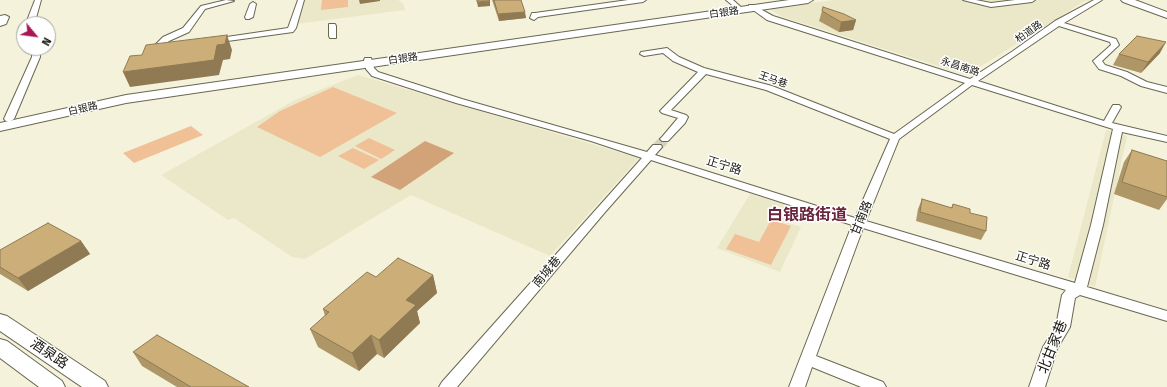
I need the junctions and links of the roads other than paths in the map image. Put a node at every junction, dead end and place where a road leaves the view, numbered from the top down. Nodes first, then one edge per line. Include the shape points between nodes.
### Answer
1 (38, 0) edge
2 (301, 0) edge
3 (643, 0) edge
4 (729, 0) edge
5 (797, 0) edge
6 (808, 0) edge
7 (820, 0) edge
8 (966, 0) edge
9 (1032, 0) edge
10 (1099, 0) edge
11 (1126, 0) edge
12 (1138, 0) edge
13 (231, 1) dead end
14 (783, 2) edge
15 (253, 4) dead end
16 (755, 7) junction
17 (1167, 11) edge
18 (33, 16) edge
19 (1167, 16) edge
20 (249, 17) dead end
21 (534, 18) dead end
22 (1058, 23) junction
23 (332, 26) dead end
24 (333, 36) dead end
25 (205, 42) edge
26 (171, 47) edge
27 (644, 54) dead end
28 (36, 56) edge
29 (368, 62) junction
30 (704, 72) junction
31 (971, 82) junction
32 (1167, 90) edge
33 (1116, 107) dead end
34 (4, 120) edge
35 (1113, 126) junction
36 (0, 128) edge
37 (895, 138) junction
38 (665, 139) tunnel mouth
39 (1167, 139) edge
40 (652, 152) junction
41 (859, 223) junction
42 (1080, 289) junction
43 (1167, 316) edge
44 (0, 321) edge
45 (0, 347) edge
46 (808, 359) junction
47 (55, 387) edge
48 (98, 387) edge
49 (447, 387) edge
50 (797, 387) edge
51 (878, 387) edge
52 (1037, 387) edge

1 - 18 street
2 - 25 street via 290,30
3 - 21 street via 535,15
4 - 16 street, 永昌南路
5 - 14 main road, 白银路
6 - 14 main road, 白银路
7 - 16 main road
8 - 9 street via 991,5
10 - 22 street, 柏道路
11 - 19 main road
12 - 17 main road
13 - 26 street via 203,7 186,30 166,39 152,53
14 - 16 main road, 白银路
15 - 20 street
16 - 29 main road, 白银路
16 - 29 main road, 白银路
16 - 31 street, 永昌南路 via 770,18
22 - 31 street, 柏道路
22 - 32 street via 1113,41 1115,46 1097,61 1102,66 1144,84
23 - 24 street
27 - 30 street, 王马巷 via 664,50 676,59
28 - 34 street
29 - 34 main road, 白银路 via 126,95
29 - 36 main road, 白银路 via 126,99
29 - 40 street, 正宁路 via 375,74 459,101
30 - 37 street, 王马巷 via 769,88
30 - 38 street via 665,111 683,117
31 - 35 street, 永昌南路
31 - 37 street
33 - 35 street
35 - 39 street, 永昌南路
35 - 42 street via 1097,225
37 - 41 street, 甘南路
40 - 41 street, 正宁路
40 - 49 street, 南城巷
41 - 42 street, 正宁路
41 - 46 street, 甘南路
42 - 43 street, 正宁路
42 - 52 street, 北甘家巷 via 1069,295 1063,327 1050,347
44 - 48 main road, 酒泉路
45 - 47 main road, 酒泉路
46 - 50 street, 甘南路
46 - 51 street

